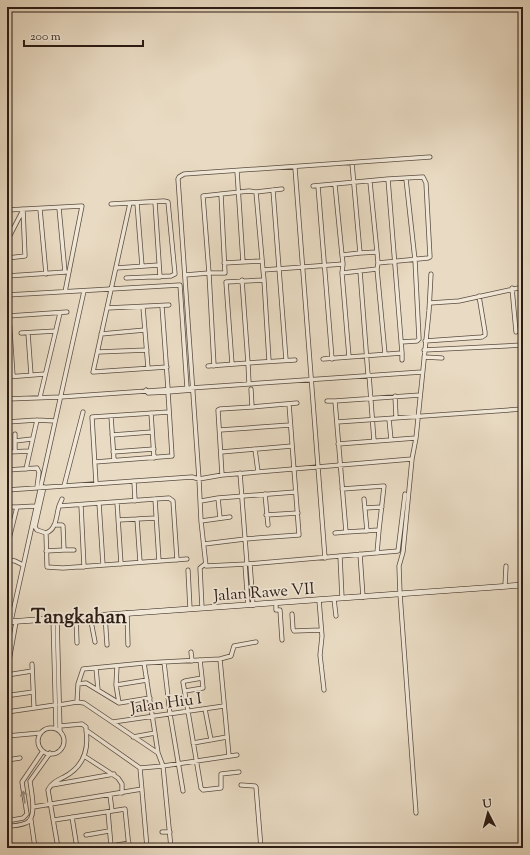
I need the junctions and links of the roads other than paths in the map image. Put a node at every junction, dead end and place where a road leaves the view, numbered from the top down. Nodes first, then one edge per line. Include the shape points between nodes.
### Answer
1 (430, 158) dead end
2 (352, 163) junction
3 (295, 168) junction
4 (237, 171) junction
5 (388, 179) junction
6 (406, 179) junction
7 (370, 182) junction
8 (354, 183) junction
9 (335, 184) junction
10 (282, 189) dead end
11 (273, 190) junction
12 (239, 192) junction
13 (256, 192) junction
14 (221, 194) junction
15 (155, 202) junction
16 (130, 203) junction
17 (137, 203) junction
18 (111, 204) dead end
19 (40, 208) junction
20 (59, 208) junction
21 (7, 210) edge
22 (23, 210) junction
23 (7, 241) edge
24 (377, 252) junction
25 (360, 253) junction
26 (342, 255) junction
27 (7, 258) edge
28 (395, 260) junction
29 (415, 260) junction
30 (261, 261) junction
31 (243, 262) junction
32 (224, 263) junction
33 (378, 263) junction
34 (343, 264) junction
35 (159, 265) junction
36 (325, 265) junction
37 (142, 266) junction
38 (302, 267) junction
39 (116, 268) junction
40 (280, 269) junction
41 (377, 269) junction
42 (263, 270) junction
43 (360, 271) junction
44 (67, 272) junction
45 (225, 273) junction
46 (342, 273) junction
47 (46, 274) junction
48 (208, 274) junction
49 (431, 274) dead end
50 (185, 275) junction
51 (7, 276) edge
52 (160, 277) junction
53 (126, 278) dead end
54 (242, 280) junction
55 (264, 280) junction
56 (226, 282) junction
57 (523, 287) edge
58 (512, 288) junction
59 (111, 289) junction
60 (84, 291) junction
61 (65, 292) junction
62 (7, 295) edge
63 (478, 296) junction
64 (430, 303) junction
65 (169, 305) dead end
66 (162, 306) junction
67 (143, 307) junction
68 (106, 308) junction
69 (67, 312) dead end
70 (60, 313) junction
71 (8, 316) edge
72 (145, 330) junction
73 (56, 331) junction
74 (516, 332) dead end
75 (21, 333) dead end
76 (28, 333) junction
77 (101, 334) junction
78 (425, 341) junction
79 (401, 342) junction
80 (523, 345) edge
81 (147, 350) junction
82 (424, 350) junction
83 (98, 352) junction
84 (402, 353) junction
85 (385, 354) junction
86 (367, 356) junction
87 (349, 357) junction
88 (424, 357) junction
89 (332, 358) junction
90 (442, 358) dead end
91 (323, 359) dead end
92 (286, 360) junction
93 (295, 360) dead end
94 (402, 360) dead end
95 (270, 361) junction
96 (248, 363) junction
97 (232, 364) junction
98 (208, 366) dead end
99 (214, 366) junction
100 (167, 367) junction
101 (148, 368) junction
102 (422, 372) junction
103 (45, 374) junction
104 (31, 375) junction
105 (369, 375) junction
106 (13, 376) junction
107 (7, 377) edge
108 (311, 379) junction
109 (249, 384) junction
110 (187, 388) junction
111 (193, 389) junction
112 (251, 389) dead end
113 (168, 391) junction
114 (420, 394) junction
115 (395, 396) junction
116 (40, 397) junction
117 (60, 397) junction
118 (371, 398) junction
119 (7, 399) edge
120 (327, 401) dead end
121 (335, 401) junction
122 (297, 403) dead end
123 (289, 404) junction
124 (252, 407) junction
125 (523, 409) edge
126 (83, 412) dead end
127 (169, 412) junction
128 (151, 413) junction
129 (111, 416) junction
130 (418, 416) junction
131 (92, 417) junction
132 (396, 417) junction
133 (87, 418) dead end
134 (389, 419) junction
135 (37, 420) junction
136 (372, 420) junction
137 (54, 421) junction
138 (7, 422) edge
139 (337, 422) junction
140 (290, 425) junction
141 (220, 430) junction
142 (152, 432) junction
143 (15, 434) dead end
144 (112, 434) junction
145 (416, 438) junction
146 (32, 439) junction
147 (391, 440) junction
148 (15, 441) junction
149 (374, 441) junction
150 (338, 444) junction
151 (292, 446) junction
152 (154, 449) junction
153 (255, 449) junction
154 (15, 451) junction
155 (30, 451) junction
156 (8, 452) dead end
157 (113, 452) junction
158 (221, 452) junction
159 (154, 458) junction
160 (412, 459) junction
161 (114, 460) junction
162 (95, 462) junction
163 (340, 465) junction
164 (318, 467) junction
165 (26, 469) junction
166 (294, 469) junction
167 (7, 470) edge
168 (258, 472) junction
169 (240, 474) junction
170 (222, 475) junction
171 (199, 479) junction
172 (134, 481) junction
173 (96, 483) junction
174 (64, 486) junction
175 (40, 487) junction
176 (342, 489) junction
177 (7, 490) edge
178 (295, 492) junction
179 (265, 494) junction
180 (405, 494) dead end
181 (242, 496) junction
182 (62, 498) dead end
183 (218, 498) junction
184 (155, 499) junction
185 (364, 499) dead end
186 (135, 501) junction
187 (201, 501) junction
188 (117, 502) junction
189 (100, 503) junction
190 (81, 504) junction
191 (36, 506) junction
192 (59, 506) junction
193 (7, 507) edge
194 (17, 507) junction
195 (382, 507) junction
196 (365, 508) junction
197 (298, 513) junction
198 (266, 515) junction
199 (230, 517) dead end
200 (156, 518) junction
201 (220, 518) junction
202 (138, 519) junction
203 (118, 520) junction
204 (201, 521) junction
205 (7, 525) edge
206 (13, 525) junction
207 (54, 525) junction
208 (268, 525) dead end
209 (379, 530) junction
210 (367, 531) junction
211 (346, 532) junction
212 (46, 533) junction
213 (335, 533) dead end
214 (245, 539) junction
215 (8, 542) edge
216 (204, 544) junction
217 (7, 548) edge
218 (64, 550) junction
219 (74, 550) dead end
220 (46, 551) junction
221 (377, 553) junction
222 (360, 554) junction
223 (340, 556) junction
224 (324, 558) junction
225 (187, 559) dead end
226 (7, 560) edge
227 (177, 560) junction
228 (159, 561) junction
229 (140, 562) junction
230 (121, 564) junction
231 (205, 564) junction
232 (248, 564) junction
233 (23, 565) junction
234 (103, 565) junction
235 (506, 566) dead end
236 (84, 567) junction
237 (188, 570) dead end
238 (523, 585) edge
239 (505, 586) junction
240 (400, 594) junction
241 (363, 597) junction
242 (342, 598) junction
243 (334, 599) junction
244 (319, 600) junction
245 (276, 604) junction
246 (251, 605) junction
247 (202, 608) junction
248 (190, 609) junction
249 (127, 613) junction
250 (292, 614) dead end
251 (105, 615) junction
252 (90, 616) junction
253 (336, 616) dead end
254 (76, 617) junction
255 (55, 618) junction
256 (11, 622) edge
257 (321, 630) junction
258 (282, 640) dead end
259 (95, 642) dead end
260 (256, 642) dead end
261 (77, 643) dead end
262 (107, 644) dead end
263 (128, 645) dead end
264 (191, 652) dead end
265 (220, 659) junction
266 (200, 660) junction
267 (192, 661) junction
268 (164, 662) junction
269 (144, 663) junction
270 (32, 664) dead end
271 (117, 666) junction
272 (96, 668) junction
273 (32, 672) junction
274 (7, 673) edge
275 (202, 678) junction
276 (147, 680) junction
277 (78, 684) junction
278 (116, 685) junction
279 (98, 690) junction
280 (324, 690) dead end
281 (185, 691) junction
282 (33, 692) junction
283 (12, 695) dead end
284 (150, 698) junction
285 (78, 702) junction
286 (119, 703) junction
287 (57, 705) junction
288 (224, 706) junction
289 (34, 708) junction
290 (205, 709) junction
291 (7, 712) edge
292 (187, 712) junction
293 (170, 714) junction
294 (152, 717) junction
295 (112, 722) junction
296 (60, 726) junction
297 (56, 728) junction
298 (60, 730) junction
299 (86, 730) junction
300 (40, 734) junction
301 (155, 734) junction
302 (7, 736) edge
303 (133, 737) junction
304 (228, 737) junction
305 (211, 740) junction
306 (193, 743) junction
307 (43, 751) junction
308 (50, 753) junction
309 (158, 753) junction
310 (237, 755) dead end
311 (84, 756) junction
312 (229, 756) junction
313 (20, 758) dead end
314 (7, 760) edge
315 (196, 761) junction
316 (178, 763) junction
317 (163, 766) junction
318 (140, 768) junction
319 (239, 772) dead end
320 (114, 774) junction
321 (51, 785) junction
322 (241, 785) dead end
323 (142, 789) junction
324 (183, 791) dead end
325 (122, 793) junction
326 (110, 795) junction
327 (51, 804) junction
328 (33, 807) junction
329 (112, 811) junction
330 (108, 812) junction
331 (416, 813) dead end
332 (72, 817) junction
333 (31, 820) junction
334 (54, 820) junction
335 (7, 821) edge
336 (7, 826) edge
337 (110, 831) junction
338 (162, 832) dead end
339 (170, 832) junction
340 (86, 835) dead end
341 (129, 843) junction
342 (112, 846) junction
343 (35, 848) edge
344 (58, 848) edge
345 (77, 848) edge
346 (100, 848) edge
347 (129, 848) edge
348 (147, 848) edge
349 (171, 848) edge
350 (261, 848) edge

1 - 2 street
2 - 3 street
2 - 8 street
3 - 4 street
3 - 38 street
4 - 12 street
4 - 50 street via 179,176
5 - 6 street
5 - 7 street
5 - 28 street
6 - 29 street
6 - 29 street via 423,178 426,183 430,257
7 - 8 street
7 - 24 street
8 - 9 street
8 - 25 street
9 - 26 street
9 - 36 street via 315,186
10 - 11 street
11 - 13 street
11 - 40 street
12 - 13 street
12 - 14 street
12 - 31 street
13 - 30 street
14 - 32 street
14 - 48 street via 203,197
15 - 17 street
15 - 35 street
15 - 52 street via 168,202 175,274
16 - 17 street
16 - 18 street
16 - 39 street
17 - 37 street
19 - 20 street
19 - 22 street
19 - 47 street
20 - 44 street
20 - 44 street via 82,206
21 - 22 street
22 - 23 street
22 - 27 street via 25,256
24 - 25 street
24 - 33 street
25 - 26 street
26 - 34 street
28 - 29 street
28 - 33 street
28 - 79 street
29 - 79 street via 419,340
30 - 31 street
30 - 42 street
31 - 32 street
32 - 45 street
33 - 41 street
34 - 36 street
34 - 46 street
35 - 37 street
35 - 52 street
36 - 38 street
36 - 89 street
37 - 39 street
38 - 40 street
38 - 108 street
39 - 59 street
40 - 42 street
40 - 92 street
41 - 43 street
41 - 85 street
42 - 55 street
43 - 46 street
43 - 86 street
44 - 47 street
44 - 61 street
45 - 48 street
45 - 56 street
46 - 87 street
47 - 51 street
48 - 50 street
48 - 99 street
49 - 64 street
50 - 111 street
52 - 53 street
54 - 55 street
54 - 56 street
54 - 96 street
55 - 95 street
56 - 97 street
57 - 58 street
58 - 63 street
58 - 74 street
59 - 60 street
59 - 68 street
59 - 110 street via 180,286
60 - 61 street
60 - 117 street
61 - 62 street
63 - 64 street
63 - 78 street via 485,335
64 - 78 street
65 - 66 street
66 - 67 street
66 - 100 street
67 - 68 street
67 - 72 street
68 - 77 street
69 - 70 street
70 - 71 street
70 - 73 street
71 - 106 street
72 - 77 street
72 - 81 street
73 - 76 street
73 - 103 street
75 - 76 street
76 - 104 street
77 - 83 street
78 - 82 street
79 - 84 street
80 - 82 street
81 - 83 street
81 - 101 street
82 - 88 street
83 - 101 street via 93,372
84 - 85 street
84 - 94 street
85 - 86 street
86 - 87 street
86 - 105 street
87 - 89 street
88 - 90 street
88 - 102 street
89 - 91 street
92 - 93 street
92 - 95 street
95 - 96 street
96 - 97 street
96 - 109 street
97 - 99 street
98 - 99 street
100 - 101 street
100 - 113 street
102 - 105 street
102 - 114 street
103 - 104 street
103 - 116 street
104 - 106 street
105 - 108 street
105 - 118 street
106 - 107 street
108 - 109 street
108 - 164 street
109 - 111 street
110 - 111 street
110 - 113 street
111 - 113 street
111 - 171 street
112 - 124 street
113 - 117 street via 146,390
113 - 127 street
114 - 115 street
114 - 130 street
115 - 118 street
115 - 132 street
116 - 117 street
116 - 119 street
117 - 137 street
118 - 121 street
118 - 136 street
120 - 121 street
121 - 139 street
122 - 123 street
123 - 124 street
123 - 140 street
124 - 141 street via 218,409
125 - 130 street
126 - 174 street
127 - 128 street
127 - 159 street via 172,456
128 - 129 street
128 - 142 street
129 - 131 street
129 - 144 street
130 - 132 street
130 - 145 street
131 - 133 street
131 - 162 street
132 - 134 street
134 - 136 street
134 - 147 street
135 - 137 street
135 - 138 street
135 - 146 street
136 - 139 street
136 - 149 street
137 - 175 street
139 - 150 street
140 - 141 street
140 - 151 street
141 - 158 street
142 - 144 street
142 - 152 street
143 - 148 street
144 - 157 street
145 - 147 street
145 - 160 street
146 - 148 street
146 - 155 street
147 - 149 street
148 - 154 street
149 - 150 street
150 - 163 street
151 - 153 street
151 - 166 street
152 - 157 street
152 - 159 street
153 - 158 street
153 - 168 street
154 - 155 street
154 - 156 street
155 - 165 street
157 - 161 street
158 - 170 street
159 - 161 street
160 - 163 street
160 - 240 street via 403,552 399,566
161 - 162 street
162 - 173 street
163 - 164 street
163 - 176 street
164 - 166 street
164 - 224 street
165 - 167 street
165 - 175 street via 39,470
166 - 168 street
166 - 178 street
168 - 169 street
169 - 170 street
169 - 181 street
170 - 171 street
171 - 172 street via 192,477
171 - 187 street
172 - 173 street
172 - 186 street
173 - 174 street
174 - 175 street
175 - 177 street
175 - 191 street
175 - 212 street via 35,527
176 - 195 street via 384,486
176 - 211 street
178 - 179 street
178 - 197 street
179 - 181 street
179 - 198 street
180 - 221 street via 399,551
181 - 183 street
181 - 214 street
182 - 192 street
183 - 187 street
183 - 201 street
184 - 186 street
184 - 200 street
184 - 227 street via 169,498 173,501
185 - 196 street
186 - 188 street
187 - 204 street
188 - 189 street
188 - 203 street
189 - 190 street
189 - 234 street
190 - 192 street
190 - 236 street
191 - 194 street
191 - 233 street
192 - 207 street
193 - 194 street
194 - 206 street
195 - 196 street
195 - 209 street
196 - 210 street
197 - 198 street
197 - 214 street via 299,535
198 - 208 street
199 - 201 street
200 - 202 street
200 - 228 street
201 - 204 street
202 - 203 street
202 - 229 street
203 - 230 street
204 - 216 street
205 - 206 street
206 - 215 street
207 - 212 street via 51,531
207 - 218 street via 63,526
209 - 210 street
209 - 221 street
210 - 211 street
211 - 213 street
212 - 220 street
214 - 216 street
214 - 232 street
215 - 217 street
216 - 231 street
218 - 219 street
218 - 220 street
220 - 236 street via 46,565 49,568
221 - 222 street
222 - 223 street
222 - 241 street
223 - 224 street
223 - 242 street
224 - 232 street
225 - 227 street
226 - 233 street
227 - 228 street
228 - 229 street
229 - 230 street
230 - 234 street
231 - 232 street
231 - 247 street via 200,568
232 - 246 street
233 - 256 street
234 - 236 street
235 - 239 street
237 - 248 street
238 - 239 main road, Jalan Rawe VII
239 - 240 main road, Jalan Rawe VII
240 - 241 main road, Jalan Rawe VII
240 - 331 street
241 - 242 main road, Jalan Rawe VII
242 - 243 main road, Jalan Rawe VII
243 - 244 main road, Jalan Rawe VII
243 - 253 street
244 - 245 main road, Jalan Rawe VII
244 - 257 street
245 - 246 main road, Jalan Rawe VII
245 - 258 street via 276,610 280,610
246 - 247 main road, Jalan Rawe VII
247 - 248 main road, Jalan Rawe VII
248 - 249 main road, Jalan Rawe VII
249 - 251 main road, Jalan Rawe VII
249 - 263 street
250 - 257 street via 294,631
251 - 252 main road, Jalan Rawe VII
251 - 262 street
252 - 254 main road, Jalan Rawe VII
252 - 259 street
254 - 255 main road, Jalan Rawe VII
254 - 261 street
255 - 256 main road, Jalan Rawe VII
255 - 287 street
256 - 274 street
257 - 280 street via 320,655
260 - 265 street via 234,646 231,656
264 - 267 street
265 - 266 street
265 - 288 street
266 - 267 street
266 - 275 street
267 - 268 street
268 - 269 street
268 - 293 street
269 - 271 street
269 - 276 street
270 - 273 street
271 - 272 street
271 - 278 street
272 - 277 street via 83,669
272 - 279 street
273 - 274 street
273 - 282 street
275 - 281 street via 203,688
275 - 281 street via 184,681
276 - 278 street
276 - 284 street
277 - 279 street via 86,683
277 - 285 street
278 - 286 street
279 - 286 street
281 - 292 street
282 - 283 street
282 - 289 street
284 - 286 street
284 - 294 street
285 - 287 street
285 - 295 street via 84,703
287 - 289 street
287 - 296 street
287 - 297 street
288 - 290 street, Jalan Hiu I
288 - 304 street
289 - 291 street
290 - 292 street, Jalan Hiu I
290 - 305 street
292 - 293 street, Jalan Hiu I
292 - 306 street
293 - 294 street, Jalan Hiu I
293 - 316 street
294 - 295 street, Jalan Hiu I
294 - 301 street
295 - 303 street
296 - 298 street
296 - 299 street via 82,724
297 - 298 street
297 - 300 street via 44,730
298 - 308 street via 64,738 63,746 58,752
299 - 311 street
299 - 318 street
300 - 302 street
300 - 307 street via 38,741
301 - 303 street
301 - 309 street
303 - 309 street
304 - 305 street
304 - 312 street
305 - 306 street
306 - 315 street
307 - 308 street
335 -> 307 street via 23,818 27,814 22,782
308 - 328 street via 30,781
309 - 317 street
310 - 312 street
311 - 320 street
311 - 321 street via 79,767
312 - 315 street
313 - 314 street
315 - 316 street
315 - 319 street via 203,790 221,788 221,774
316 - 317 street
316 - 324 street
317 - 318 street
317 - 339 street
318 - 323 street
320 - 321 street
320 - 325 street via 121,781
321 - 327 street via 48,790
322 - 350 street via 256,787
323 - 325 street
323 - 348 street
325 - 326 street
326 - 327 street
326 - 329 street
327 - 328 street
327 - 334 street
328 - 333 street
329 - 330 street
329 - 341 street via 125,809
330 - 332 street
330 - 337 street
332 - 334 street
332 - 345 street
333 - 336 street
333 - 343 street
334 - 344 street
337 - 340 street
337 - 342 street
338 - 339 street
339 - 349 street
341 - 342 street
341 - 347 street
342 - 346 street

